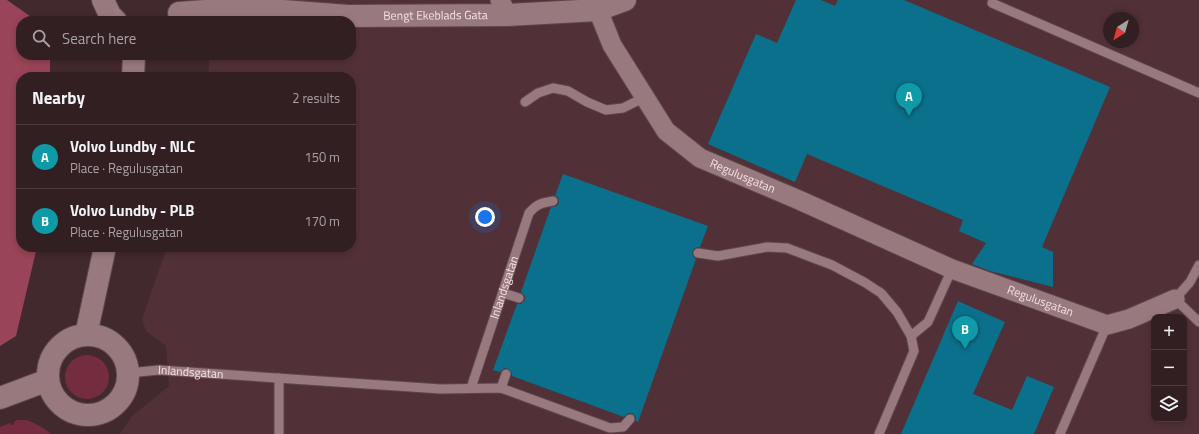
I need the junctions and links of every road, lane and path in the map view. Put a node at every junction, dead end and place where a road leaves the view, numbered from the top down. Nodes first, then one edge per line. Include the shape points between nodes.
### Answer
1 (103, 0) edge
2 (625, 0) edge
3 (992, 3) dead end
4 (235, 4) edge
5 (504, 8) edge
6 (598, 10) junction
7 (179, 11) edge
8 (111, 16) edge
9 (134, 60) edge
10 (133, 72) edge
11 (1199, 93) edge
12 (644, 97) junction
13 (525, 102) dead end
14 (553, 202) dead end
15 (104, 252) edge
16 (698, 253) dead end
17 (1199, 265) edge
18 (952, 269) junction
19 (503, 293) junction
20 (518, 298) dead end
21 (1175, 299) junction
22 (1199, 322) edge
23 (1107, 325) junction
24 (86, 335) junction
25 (911, 336) junction
26 (128, 372) junction
27 (506, 374) dead end
28 (279, 378) junction
29 (48, 380) junction
30 (471, 388) junction
31 (501, 388) junction
32 (0, 398) edge
33 (630, 419) dead end
34 (91, 424) edge
35 (279, 434) edge
36 (879, 434) edge
37 (1060, 434) edge

1 - 8 street
2 - 6 street, Bengt Ekeblads Gata
3 - 11 lane
4 - 5 street, Bengt Ekeblads Gata via 348,16
4 - 7 street, Bengt Ekeblads Gata
5 - 6 street, Bengt Ekeblads Gata
6 - 12 street, Regulusgatan via 612,45
9 - 10 street
12 - 13 lane via 624,108 606,110 568,91 553,88 538,93
12 - 18 street, Regulusgatan via 666,130 700,158
14 - 19 lane, Inlandsgatan via 542,203 529,213
15 - 24 street
16 - 25 lane via 718,256 768,247 787,248 832,265 881,293 897,312
17 - 21 lane via 1190,282
18 - 23 street, Regulusgatan
18 - 25 lane via 928,322
19 - 20 lane
19 - 30 lane, Inlandsgatan
21 - 22 lane
21 - 23 street via 1129,320
23 - 37 lane
24 - 26 street via 111,342 125,359
24 - 29 street via 70,339 57,349 49,364
25 - 36 lane via 914,351
26 - 28 lane, Inlandsgatan via 159,370
26 - 34 street via 124,391 118,402 101,413
27 - 31 lane
28 - 30 lane, Inlandsgatan
28 - 35 lane
29 - 32 street
29 - 34 street via 59,403 80,414
30 - 31 lane, Inlandsgatan
31 - 33 lane, Inlandsgatan via 610,428 623,428

